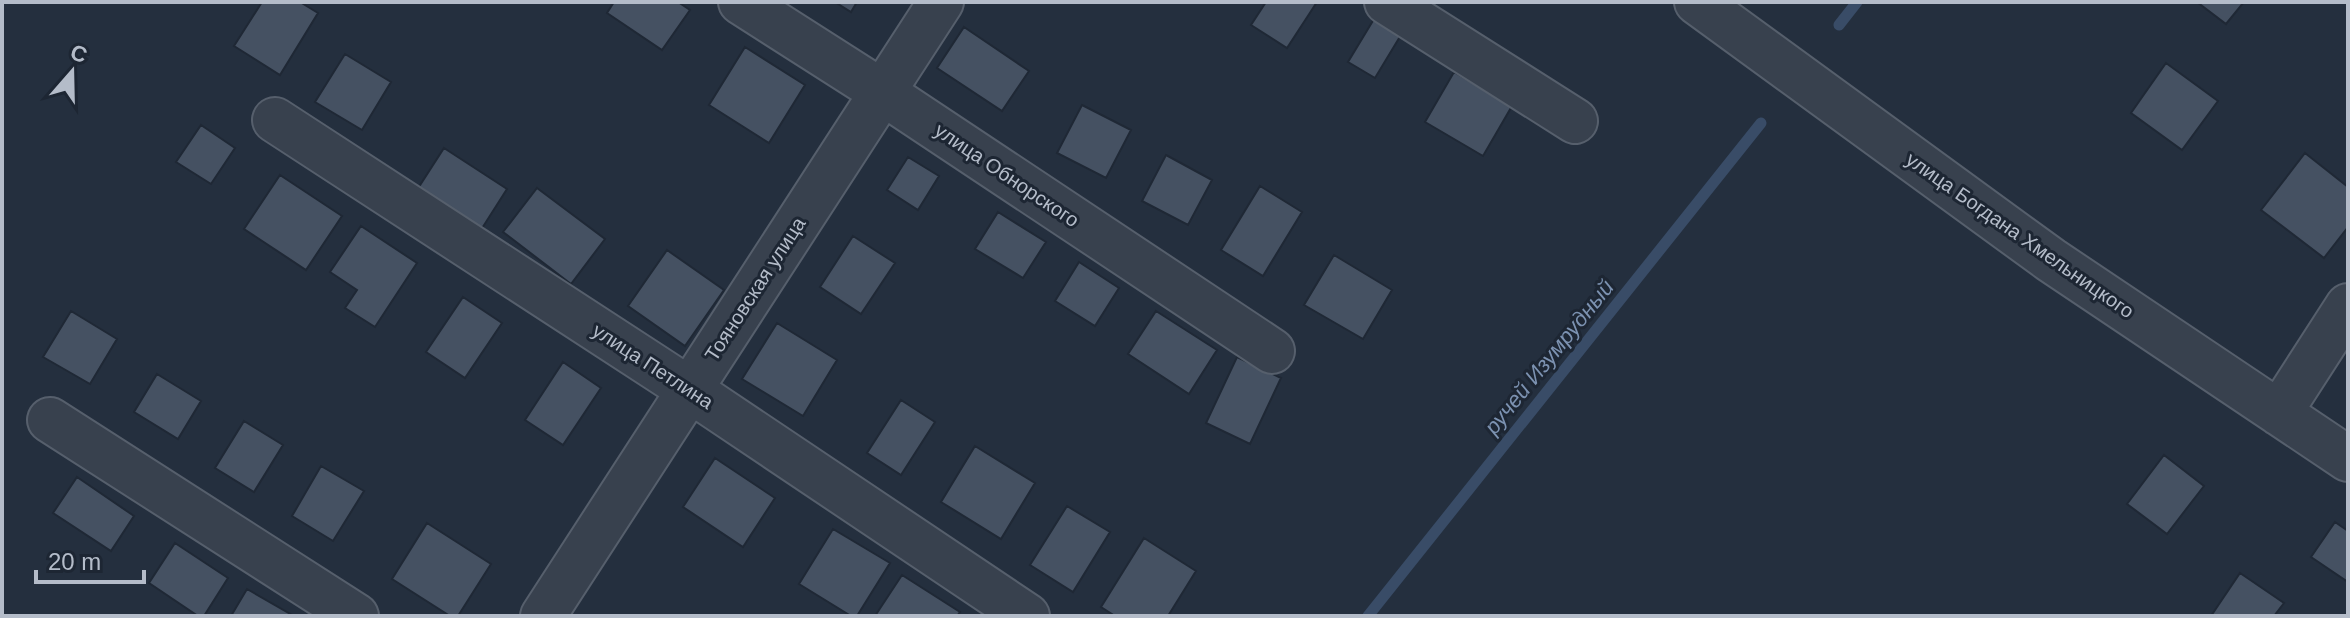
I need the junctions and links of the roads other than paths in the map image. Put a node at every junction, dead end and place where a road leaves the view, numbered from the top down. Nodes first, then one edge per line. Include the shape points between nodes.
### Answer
1 (741, 2) edge
2 (941, 2) edge
3 (1387, 2) edge
4 (1697, 2) edge
5 (882, 92) junction
6 (275, 120) dead end
7 (1575, 121) dead end
8 (2348, 306) edge
9 (1272, 351) dead end
10 (690, 390) junction
11 (2279, 413) junction
12 (50, 420) dead end
13 (2348, 459) edge
14 (356, 616) edge
15 (543, 616) edge
16 (1027, 616) edge

1 - 5 street, улица Обнорского
2 - 5 street, Тояновская улица
3 - 7 street
4 - 11 street, улица Богдана Хмельницкого via 2051,260
5 - 9 street, улица Обнорского
5 - 10 street, Тояновская улица
6 - 10 street, улица Петлина
8 - 11 street
10 - 15 street, Тояновская улица
10 - 16 street, улица Петлина
11 - 13 street, улица Богдана Хмельницкого
12 - 14 street

